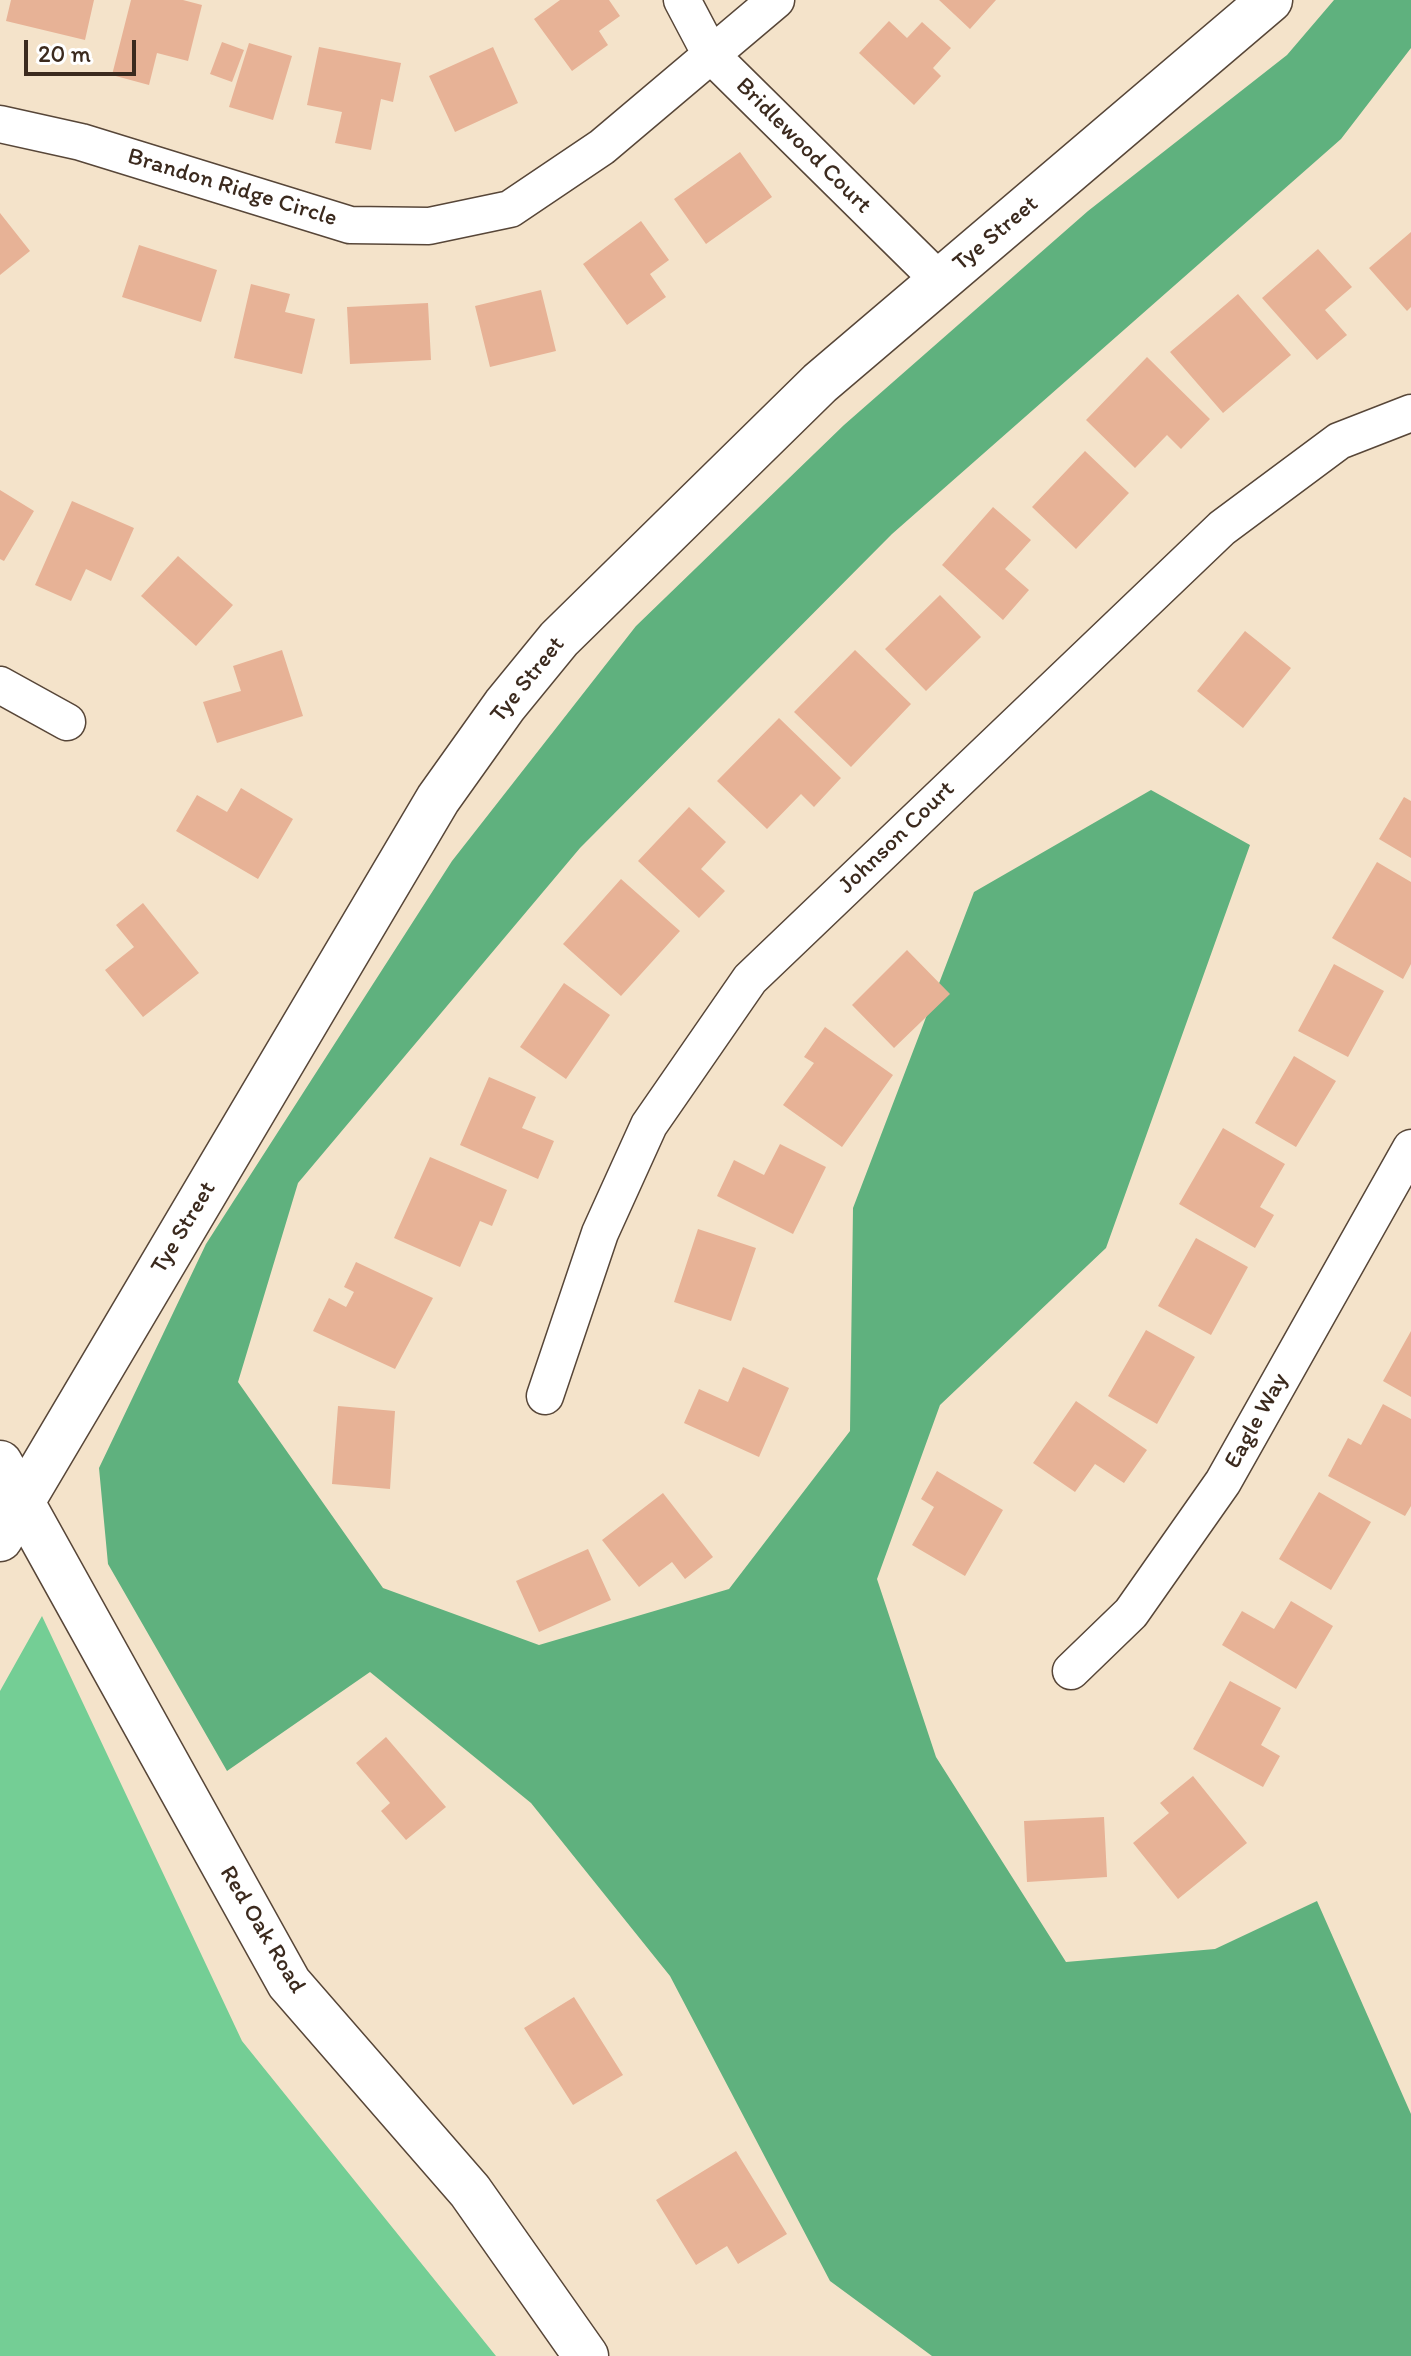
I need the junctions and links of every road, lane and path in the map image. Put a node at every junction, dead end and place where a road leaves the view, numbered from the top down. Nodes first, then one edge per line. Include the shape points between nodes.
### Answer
1 (682, 0) edge
2 (776, 0) edge
3 (1270, 0) edge
4 (711, 55) junction
5 (0, 124) edge
6 (940, 281) junction
7 (1411, 413) edge
8 (0, 685) edge
9 (67, 722) dead end
10 (1411, 1148) edge
11 (545, 1396) dead end
12 (0, 1463) edge
13 (10, 1521) edge
14 (1071, 1671) dead end
15 (586, 2356) edge

1 - 4 street, Bridlewood Court
2 - 4 street, Brandon Ridge Circle
3 - 6 street, Tye Street
4 - 5 street, Brandon Ridge Circle via 602,147 510,209 429,226 350,225 81,142
4 - 6 street, Bridlewood Court
6 - 13 street, Tye Street via 820,383 559,639 505,705 438,799
7 - 11 street, Johnson Court via 1339,441 1222,528 750,979 649,1125 600,1233
8 - 9 street
10 - 14 street, Eagle Way via 1223,1482 1131,1613
12 - 13 street, Red Oak Road
13 - 15 street, Red Oak Road via 289,1983 470,2191

